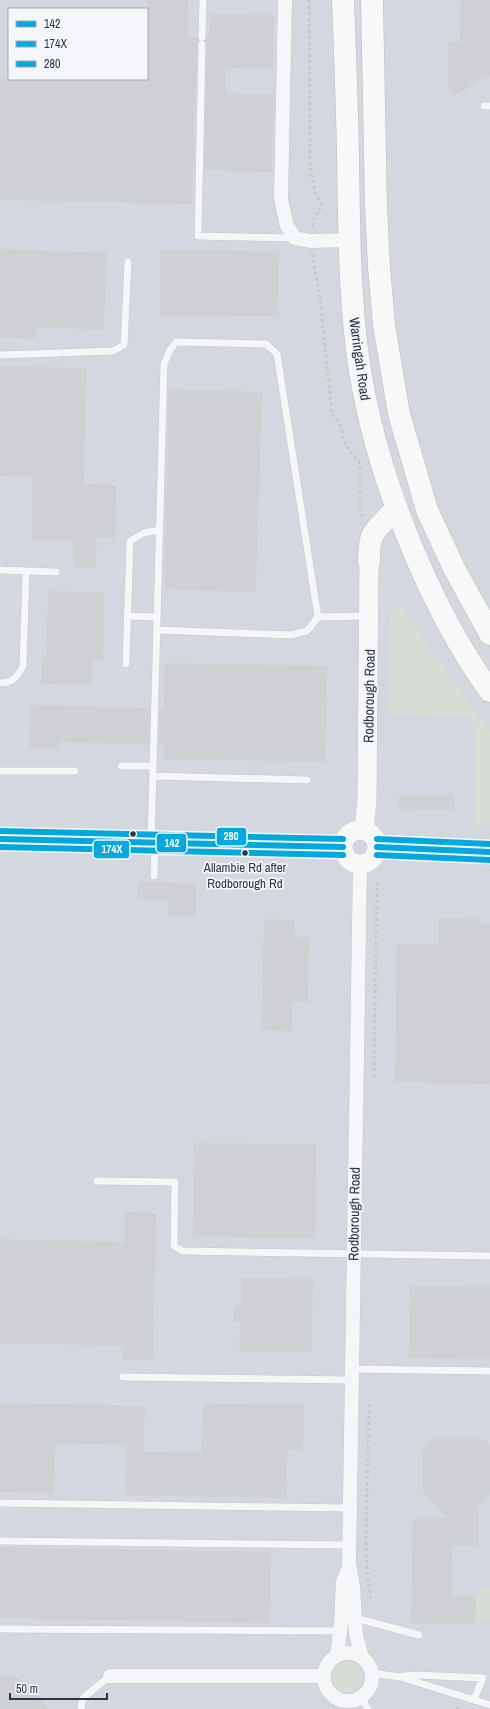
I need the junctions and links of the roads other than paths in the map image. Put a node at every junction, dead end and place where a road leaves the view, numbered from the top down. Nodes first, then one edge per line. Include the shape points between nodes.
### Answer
1 (203, 0) edge
2 (284, 0) edge
3 (343, 0) edge
4 (372, 0) edge
5 (295, 238) junction
6 (350, 240) junction
7 (128, 262) dead end
8 (0, 355) edge
9 (396, 508) junction
10 (159, 530) junction
11 (369, 561) joint
12 (0, 570) edge
13 (26, 571) junction
14 (56, 572) dead end
15 (127, 616) junction
16 (370, 616) junction
17 (318, 617) junction
18 (157, 618) junction
19 (157, 630) junction
20 (490, 634) edge
21 (126, 664) dead end
22 (0, 683) edge
23 (490, 691) edge
24 (121, 766) dead end
25 (153, 766) junction
26 (0, 771) edge
27 (74, 771) dead end
28 (153, 776) junction
29 (307, 780) dead end
30 (364, 831) junction
31 (0, 839) edge
32 (153, 842) junction
33 (343, 847) junction
34 (377, 847) junction
35 (490, 852) edge
36 (360, 864) junction
37 (154, 876) dead end
38 (97, 1181) dead end
39 (354, 1254) junction
40 (490, 1256) edge
41 (490, 1371) edge
42 (352, 1374) junction
43 (123, 1377) dead end
44 (0, 1503) edge
45 (350, 1508) junction
46 (0, 1541) edge
47 (349, 1545) junction
48 (349, 1564) junction
49 (355, 1618) junction
50 (0, 1628) edge
51 (340, 1631) junction
52 (419, 1635) dead end
53 (337, 1655) junction
54 (362, 1657) junction
55 (372, 1673) junction
56 (110, 1676) joint
57 (323, 1676) junction
58 (400, 1677) junction
59 (474, 1699) junction
60 (364, 1703) edge
61 (490, 1705) edge
62 (80, 1709) edge

1 - 5 lane via 198,236
2 - 5 street via 280,199 287,226
3 - 6 highway, Warringah Road
4 - 20 highway, Warringah Road via 379,267 384,325 399,414 427,510 454,568
5 - 6 street via 310,241
6 - 9 highway, Warringah Road via 355,333 367,410 380,462
7 - 8 lane via 124,345 113,351
9 - 11 highway via 371,536
9 - 23 highway, Warringah Road via 429,587 460,644
10 - 15 lane via 144,533 130,541
10 - 17 lane via 164,364 170,350 176,342 266,344 277,354
10 - 18 lane
11 - 16 main road, Rodborough Road
12 - 13 lane
13 - 14 lane
13 - 22 lane via 23,666 16,678
15 - 18 lane
15 - 21 lane
16 - 17 lane
16 - 30 main road, Rodborough Road via 367,799
17 - 19 lane via 307,631 291,635
18 - 19 lane
19 - 25 lane
24 - 25 lane
25 - 28 lane
26 - 27 lane
28 - 29 lane
28 - 32 lane
30 - 33 main road via 359,830 350,834
30 - 34 main road via 373,837
31 - 32 main road
32 - 33 main road
32 - 37 lane
33 - 36 main road via 346,857
34 - 35 main road
34 - 36 main road via 374,857
36 - 39 street, Rodborough Road
38 - 39 lane via 175,1182 174,1246 183,1251
39 - 40 lane
39 - 42 street, Rodborough Road
41 - 42 lane
42 - 43 lane
42 - 45 street, Rodborough Road
44 - 45 lane
45 - 47 street, Rodborough Road
46 - 47 lane
47 - 48 street, Rodborough Road
48 - 49 street, Rodborough Road
48 - 51 street, Rodborough Road via 344,1581
49 - 52 lane
49 - 54 street, Rodborough Road via 356,1635
50 - 51 lane
51 - 53 street, Rodborough Road
53 - 54 street via 350,1652
53 - 57 street via 327,1663
54 - 55 street
55 - 58 lane
55 - 60 street
56 - 57 street
56 - 62 lane via 83,1698
57 - 60 street via 328,1692 335,1698
58 - 59 lane
58 - 59 lane via 418,1675 483,1678
59 - 61 lane

